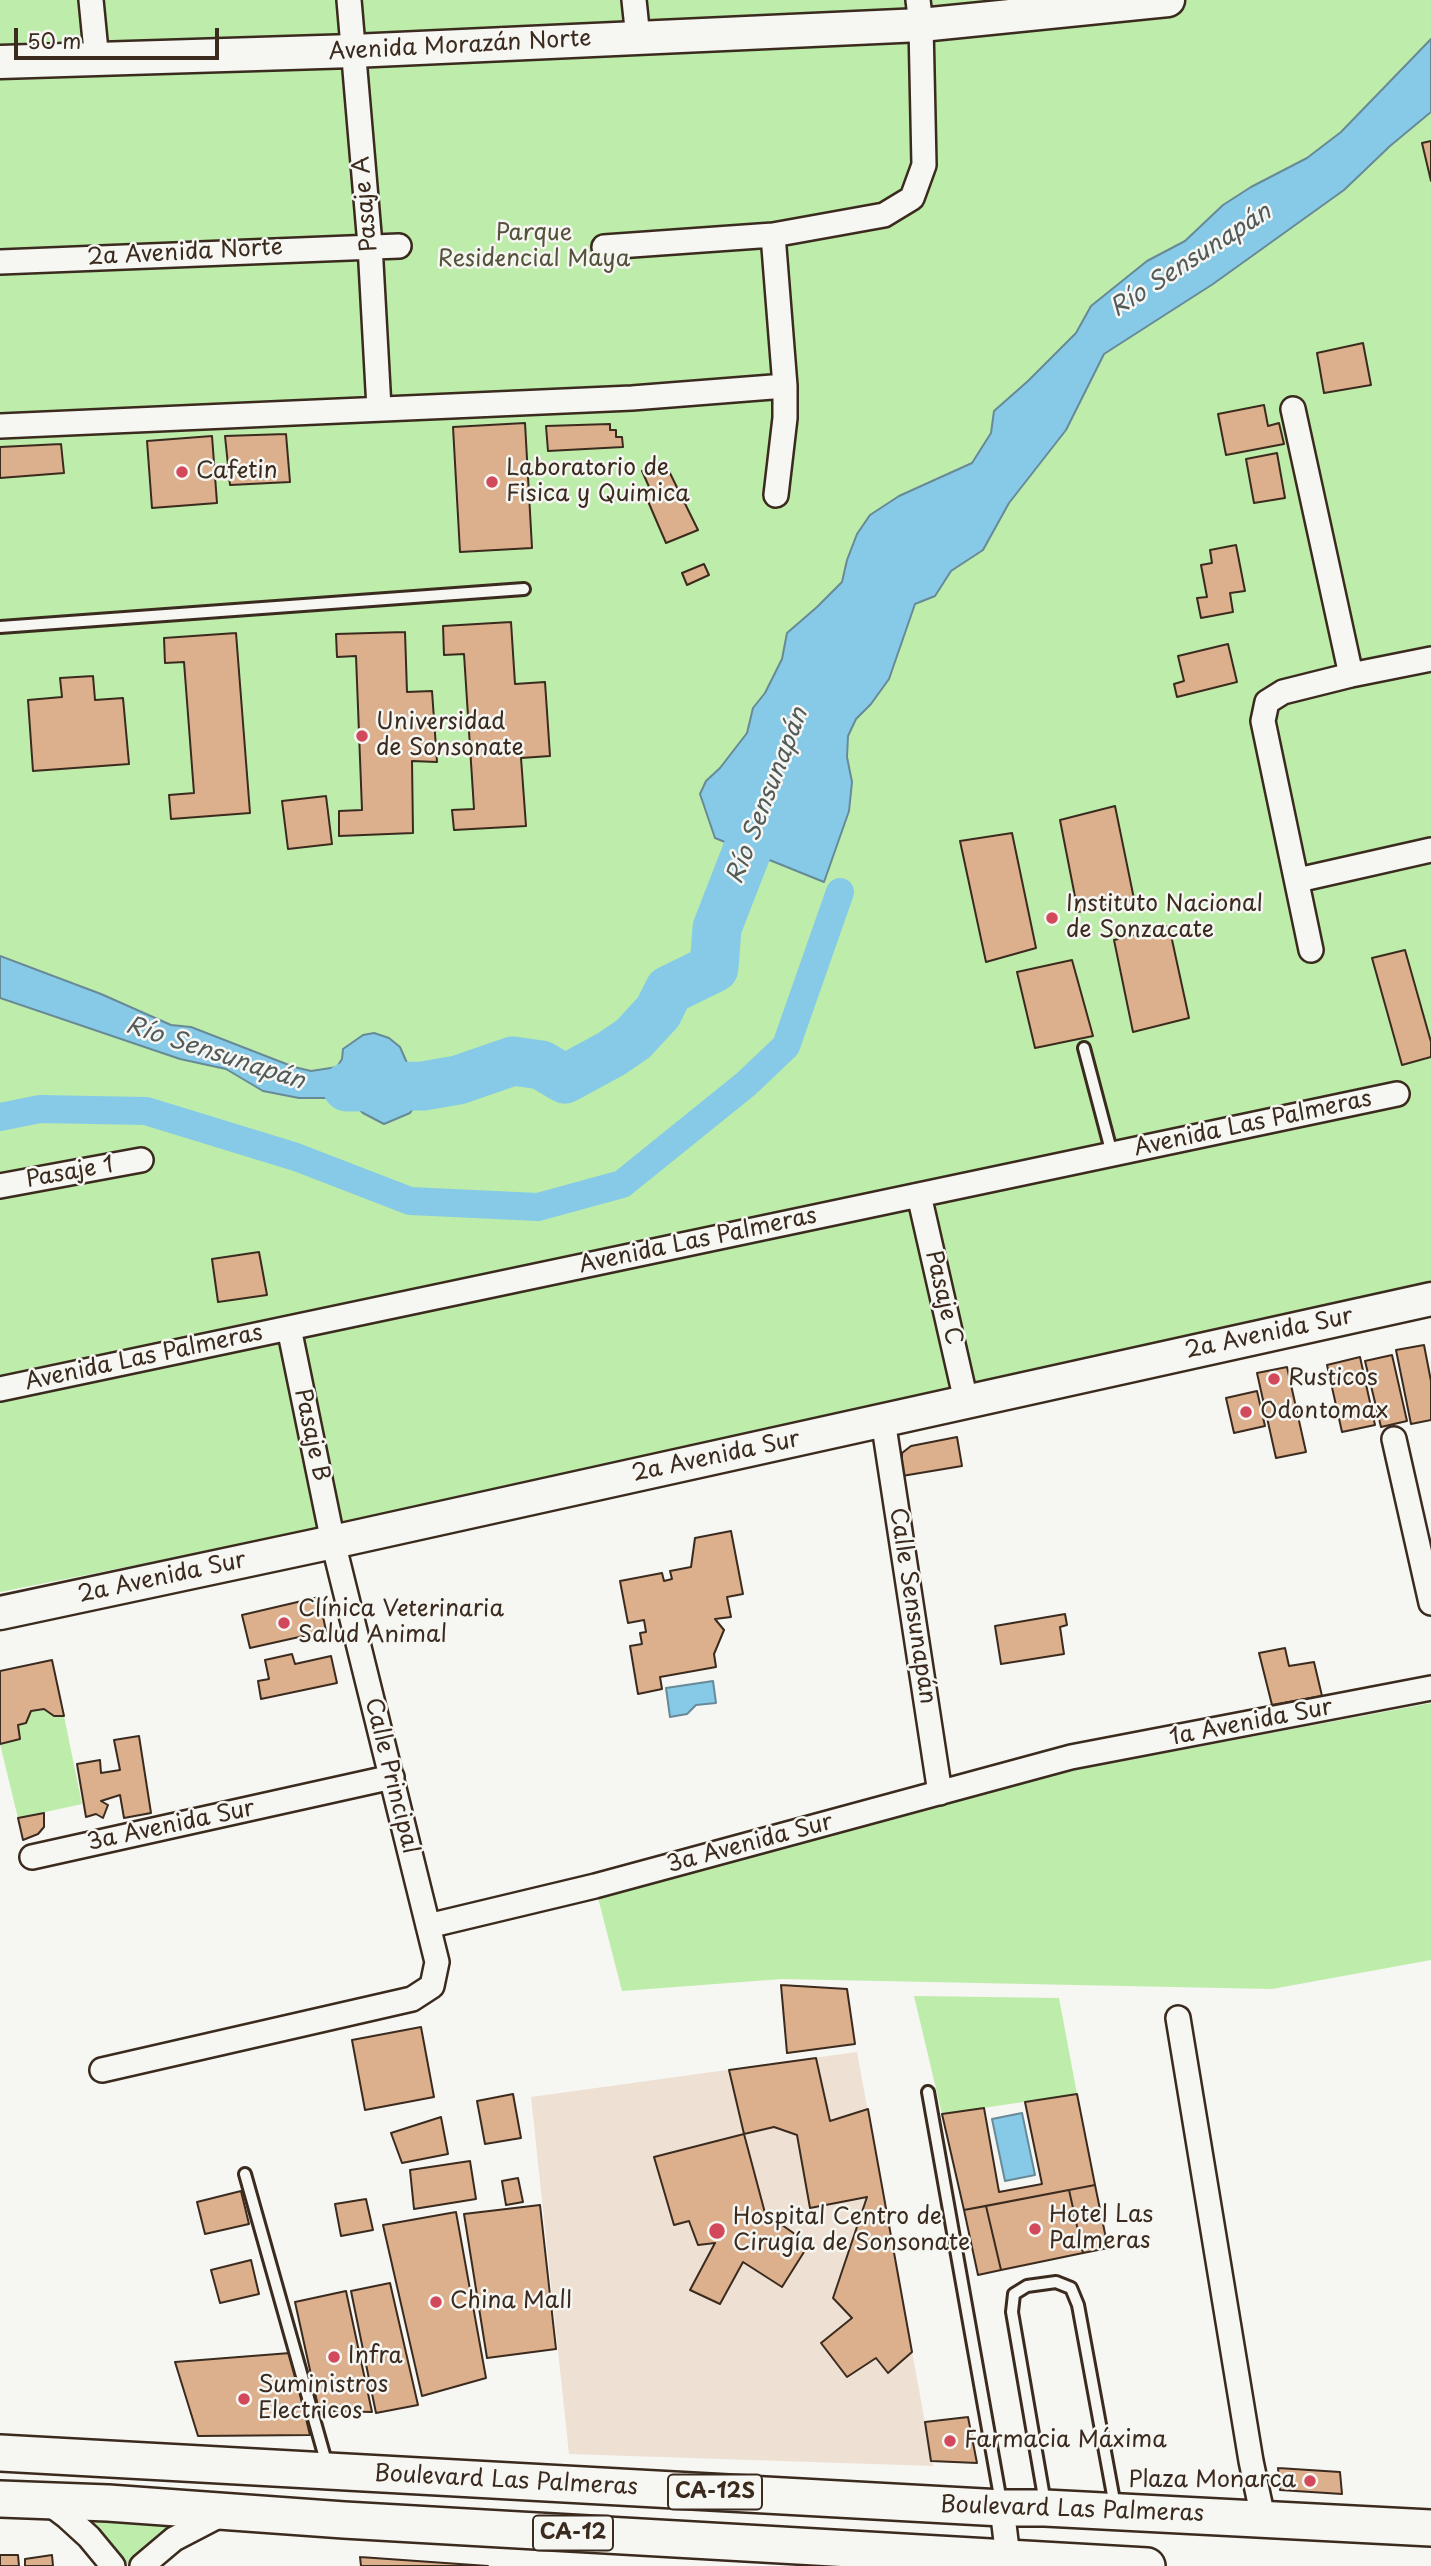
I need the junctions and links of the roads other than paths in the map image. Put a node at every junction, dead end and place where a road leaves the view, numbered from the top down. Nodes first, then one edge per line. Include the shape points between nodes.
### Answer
1 (91, 0) edge
2 (348, 0) edge
3 (634, 0) edge
4 (1168, 0) edge
5 (919, 12) edge
6 (638, 38) junction
7 (353, 51) junction
8 (97, 61) junction
9 (0, 62) edge
10 (773, 235) junction
11 (370, 245) junction
12 (399, 246) dead end
13 (604, 247) dead end
14 (0, 262) edge
15 (785, 386) junction
16 (379, 408) junction
17 (1293, 409) dead end
18 (0, 426) edge
19 (776, 495) dead end
20 (524, 589) dead end
21 (0, 627) edge
22 (1431, 659) edge
23 (1351, 675) junction
24 (1431, 850) edge
25 (1298, 880) junction
26 (1311, 950) dead end
27 (1084, 1048) dead end
28 (1397, 1094) dead end
29 (1112, 1154) junction
30 (141, 1160) dead end
31 (0, 1186) edge
32 (919, 1195) junction
33 (1431, 1299) edge
34 (289, 1328) junction
35 (0, 1389) edge
36 (966, 1401) junction
37 (883, 1420) junction
38 (1394, 1439) dead end
39 (333, 1542) junction
40 (1431, 1603) edge
41 (0, 1613) edge
42 (1431, 1688) edge
43 (1070, 1758) joint
44 (392, 1777) junction
45 (940, 1793) junction
46 (32, 1857) dead end
47 (428, 1926) junction
48 (1178, 2018) dead end
49 (102, 2070) dead end
50 (928, 2092) dead end
51 (245, 2174) dead end
52 (0, 2453) edge
53 (328, 2472) junction
54 (0, 2499) edge
55 (43, 2499) junction
56 (1002, 2508) junction
57 (1045, 2508) junction
58 (229, 2511) junction
59 (1116, 2512) junction
60 (1263, 2518) junction
61 (1431, 2528) edge
62 (1009, 2563) edge
63 (113, 2566) edge
64 (142, 2566) edge
65 (1147, 2566) edge

1 - 8 street
2 - 7 street, Pasaje A
3 - 6 street
4 - 5 street, Avenida Morazán Norte
5 - 6 street, Avenida Morazán Norte
5 - 10 street via 924,164 912,198 884,215
6 - 7 street, Avenida Morazán Norte
7 - 8 street, Avenida Morazán Norte
7 - 11 street, Pasaje A
8 - 9 street, Avenida Morazán Norte
10 - 13 street
10 - 15 street
11 - 12 street, 2a Avenida Norte
11 - 14 street, 2a Avenida Norte
11 - 16 street, Pasaje A
15 - 16 street via 632,398
15 - 19 street
16 - 18 street
17 - 23 street
20 - 21 lane
22 - 23 street
23 - 25 street via 1283,692 1267,702 1264,721
24 - 25 street
25 - 26 street
27 - 29 lane
28 - 29 street, Avenida Las Palmeras
29 - 32 street, Avenida Las Palmeras
30 - 31 street, Pasaje 1
32 - 34 street, Avenida Las Palmeras
32 - 36 street, Pasaje C
33 - 36 street, 2a Avenida Sur
34 - 35 street, Avenida Las Palmeras
34 - 39 street, Pasaje B
36 - 37 street, 2a Avenida Sur
37 - 39 street, 2a Avenida Sur
37 - 45 street, Calle Sensunapán
38 - 40 street
39 - 41 street, 2a Avenida Sur
39 - 44 street, Calle Principal
42 - 43 street, 1a Avenida Sur
43 - 45 street, 3a Avenida Sur
44 - 46 street, 3a Avenida Sur
44 - 47 street, Calle Principal
45 - 47 street, 3a Avenida Sur
47 - 49 street, Calle Principal via 437,1962 432,1986 412,1999
48 - 60 street
50 - 56 lane
51 - 53 lane
52 - 53 main road, Boulevard Las Palmeras / CA-12S
53 - 56 main road, Boulevard Las Palmeras / CA-12S
54 - 55 main road, Boulevard Las Palmeras / CA-12
55 - 58 main road, Boulevard Las Palmeras / CA-12
55 - 63 street via 89,2537
56 - 57 main road, Boulevard Las Palmeras / CA-12S
56 - 62 street
57 - 59 main road, Boulevard Las Palmeras / CA-12S
57 - 59 lane via 1012,2312 1014,2294 1027,2286 1056,2281 1071,2288 1078,2305
58 - 62 main road, Boulevard Las Palmeras / CA-12
58 - 64 street via 174,2539
59 - 60 main road, Boulevard Las Palmeras / CA-12S
60 - 61 main road, Boulevard Las Palmeras / CA-12S
62 - 65 main road, Boulevard Las Palmeras / CA-12

